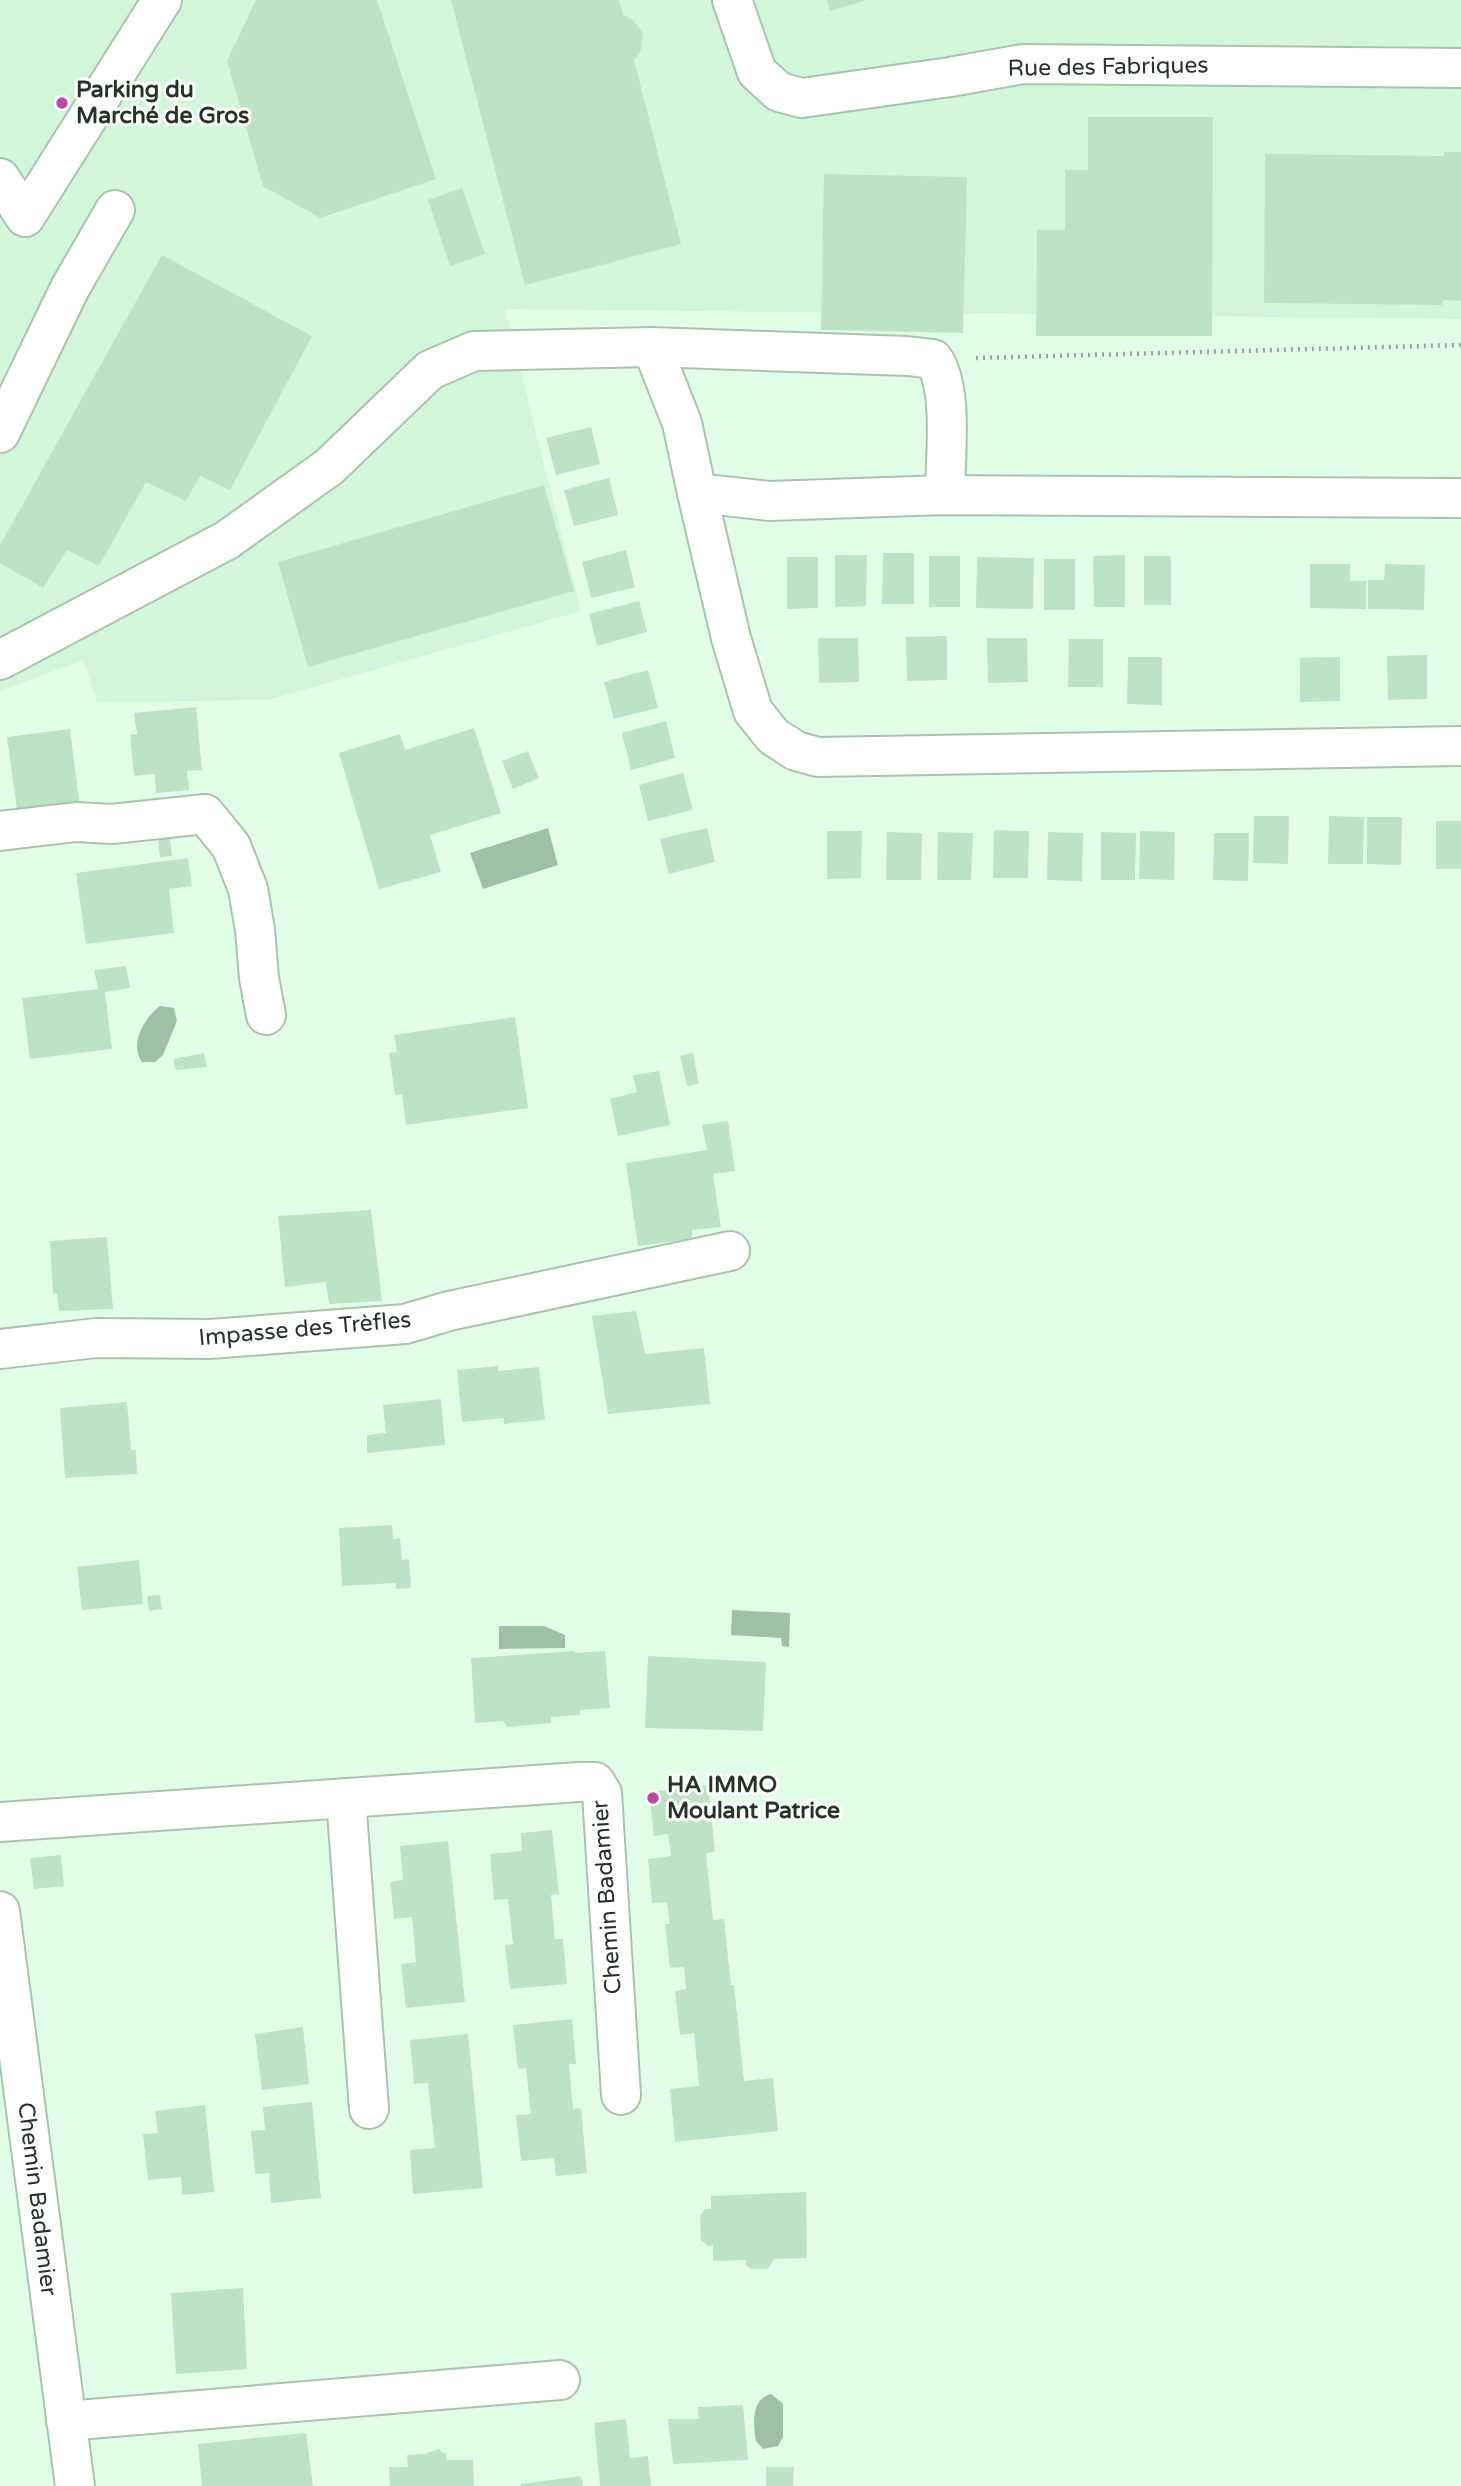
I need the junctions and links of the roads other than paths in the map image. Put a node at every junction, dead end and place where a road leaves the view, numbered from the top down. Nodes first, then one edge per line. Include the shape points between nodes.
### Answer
1 (733, 0) edge
2 (150, 4) edge
3 (1461, 68) edge
4 (0, 178) edge
5 (115, 210) dead end
6 (652, 347) junction
7 (0, 433) edge
8 (697, 493) junction
9 (945, 495) junction
10 (1461, 498) edge
11 (0, 660) edge
12 (1461, 746) edge
13 (0, 831) edge
14 (266, 1016) dead end
15 (730, 1251) dead end
16 (0, 1349) edge
17 (346, 1798) junction
18 (0, 1822) edge
19 (0, 1911) edge
20 (621, 2095) dead end
21 (369, 2109) dead end
22 (560, 2380) dead end
23 (66, 2421) junction
24 (75, 2486) edge

1 - 3 street, Rue des Fabriques via 757,72 779,92 802,98 1023,64
2 - 4 street via 25,218
5 - 7 street via 70,288
6 - 8 street via 682,424
6 - 9 street via 933,359 941,370 946,394
6 - 11 street via 474,351 430,370 329,467 227,540
8 - 9 street via 769,501
8 - 12 street via 753,711 773,736 796,751 818,757
9 - 10 street
13 - 14 street via 205,814 231,846 248,889
15 - 16 street, Impasse des Trèfles via 405,1324 210,1339 96,1338
17 - 18 street, Chemin Badamier
17 - 20 street, Chemin Badamier via 595,1782 602,1793
17 - 21 street
19 - 23 street, Chemin Badamier
22 - 23 street
23 - 24 street, Chemin Badamier

